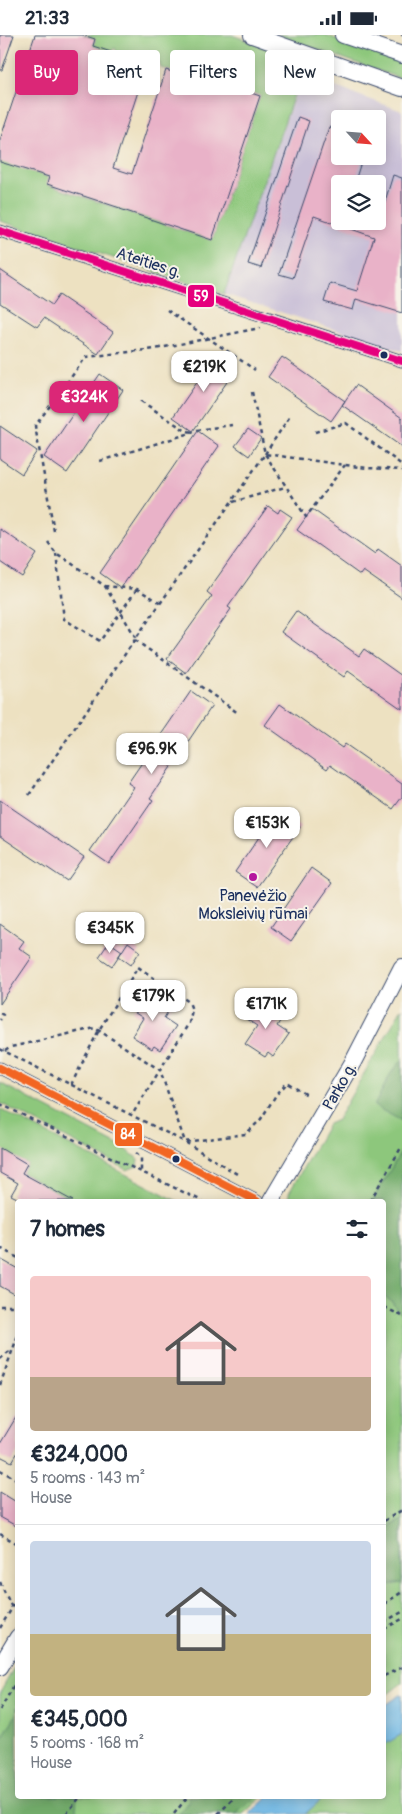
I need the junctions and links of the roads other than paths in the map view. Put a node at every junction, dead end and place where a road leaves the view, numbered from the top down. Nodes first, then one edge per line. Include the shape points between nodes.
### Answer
1 (252, 35) edge
2 (343, 35) edge
3 (402, 55) edge
4 (402, 88) edge
5 (0, 231) edge
6 (402, 361) edge
7 (402, 967) edge
8 (0, 1068) edge
9 (253, 1199) edge
10 (272, 1199) edge
11 (15, 1642) edge
12 (0, 1667) edge

1 - 4 main road
2 - 3 main road
5 - 6 street, Ateities g.
7 - 10 main road, Parko g. via 353,1062
8 - 9 street
11 - 12 main road

